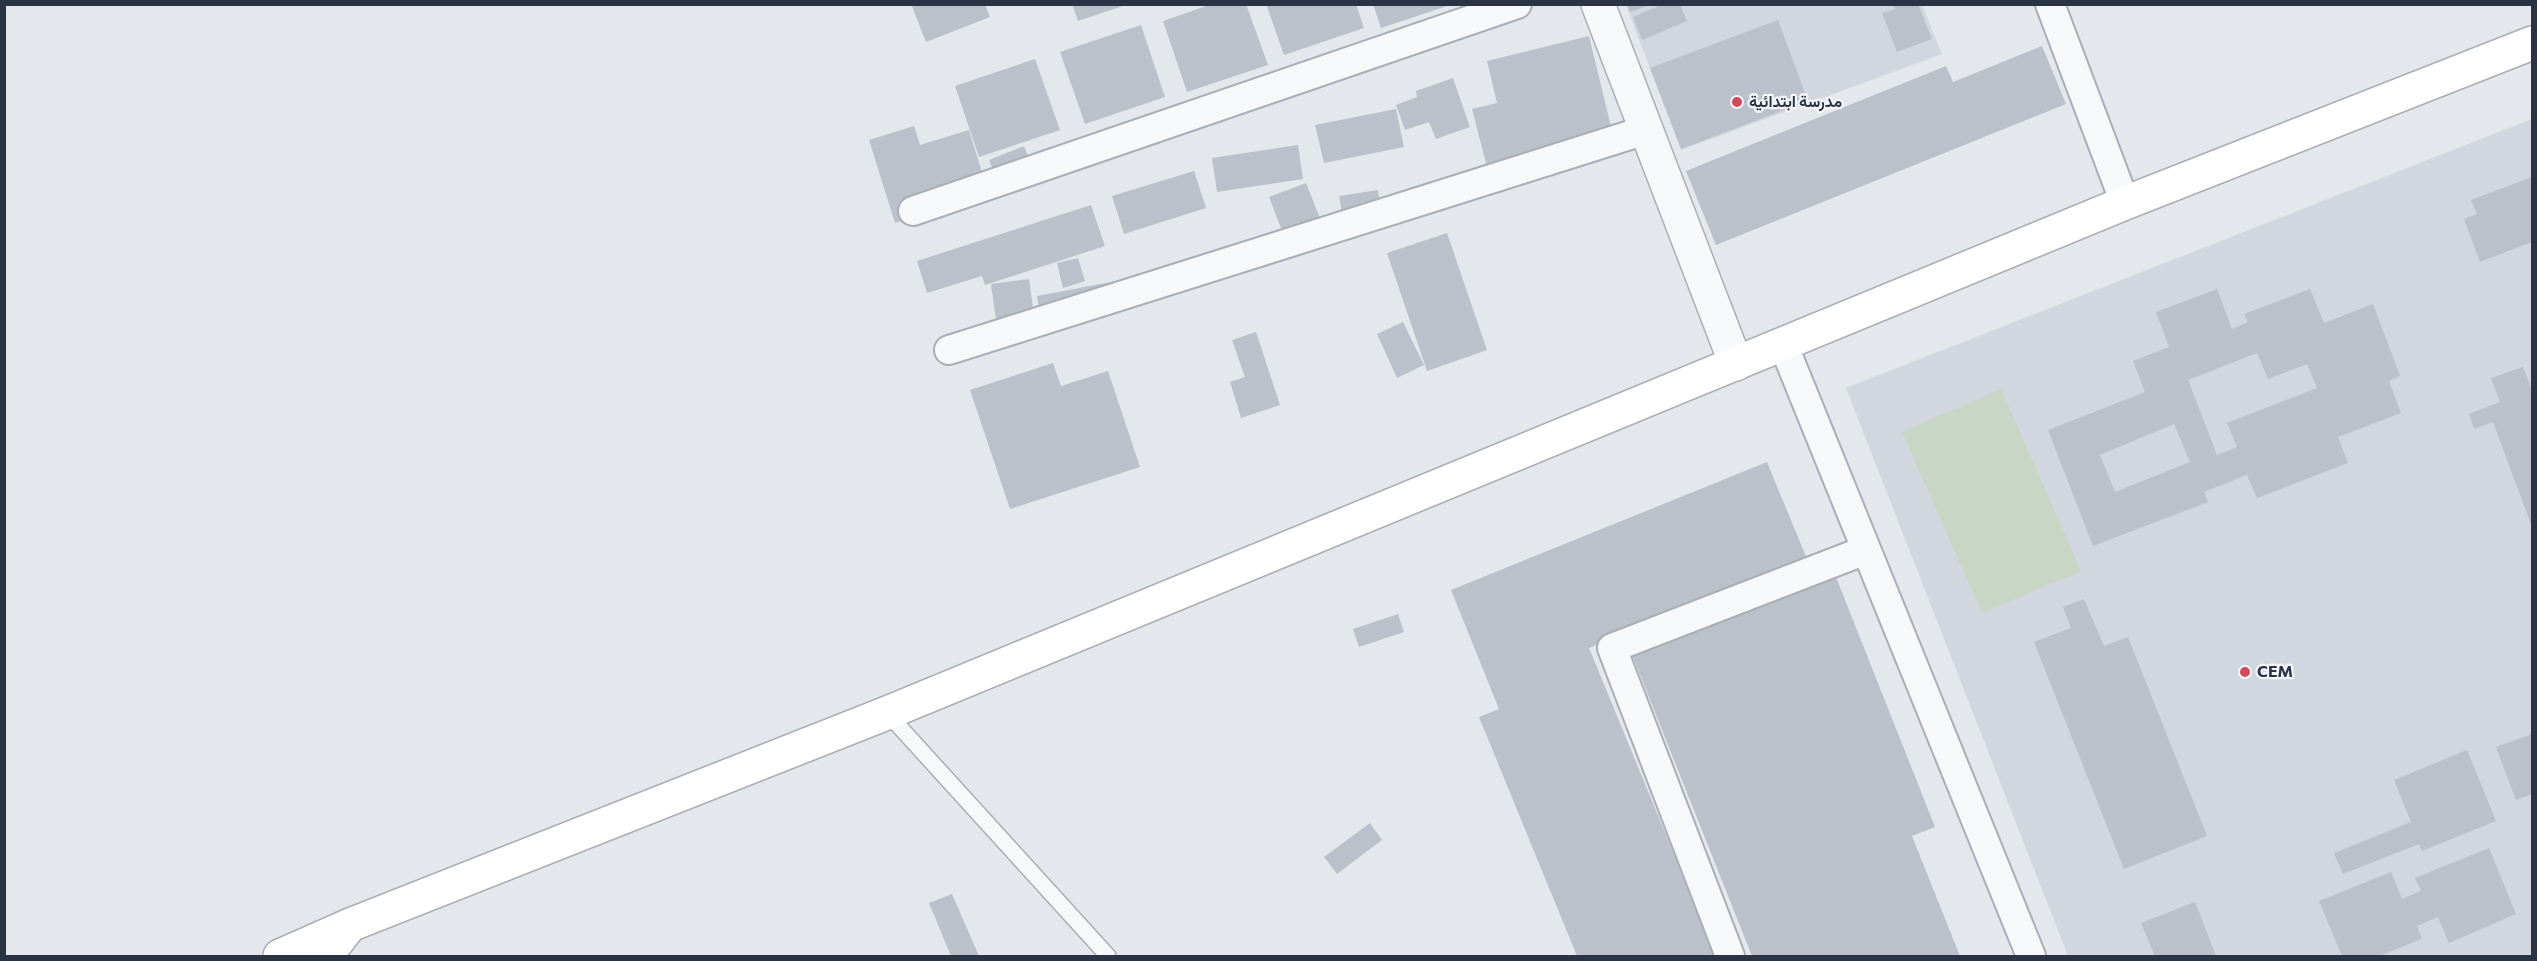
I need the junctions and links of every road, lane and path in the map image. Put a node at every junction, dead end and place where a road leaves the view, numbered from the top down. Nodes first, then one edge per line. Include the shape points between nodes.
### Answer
1 (1517, 4) edge
2 (1598, 4) edge
3 (2050, 4) edge
4 (2532, 43) edge
5 (1646, 130) junction
6 (2125, 203) junction
7 (914, 211) dead end
8 (1783, 344) junction
9 (949, 350) dead end
10 (1736, 364) junction
11 (1866, 550) junction
12 (887, 713) junction
13 (350, 925) junction
14 (281, 956) edge
15 (326, 957) edge
16 (1108, 957) edge
17 (1730, 957) edge
18 (2031, 957) edge

1 - 7 street
2 - 5 street
3 - 6 street
4 - 6 main road
5 - 9 street
5 - 10 street
6 - 8 main road
8 - 10 main road
8 - 11 street
10 - 12 main road
11 - 17 street via 1612,648
11 - 18 street
12 - 13 main road
12 - 16 lane
13 - 14 main road
13 - 15 main road

